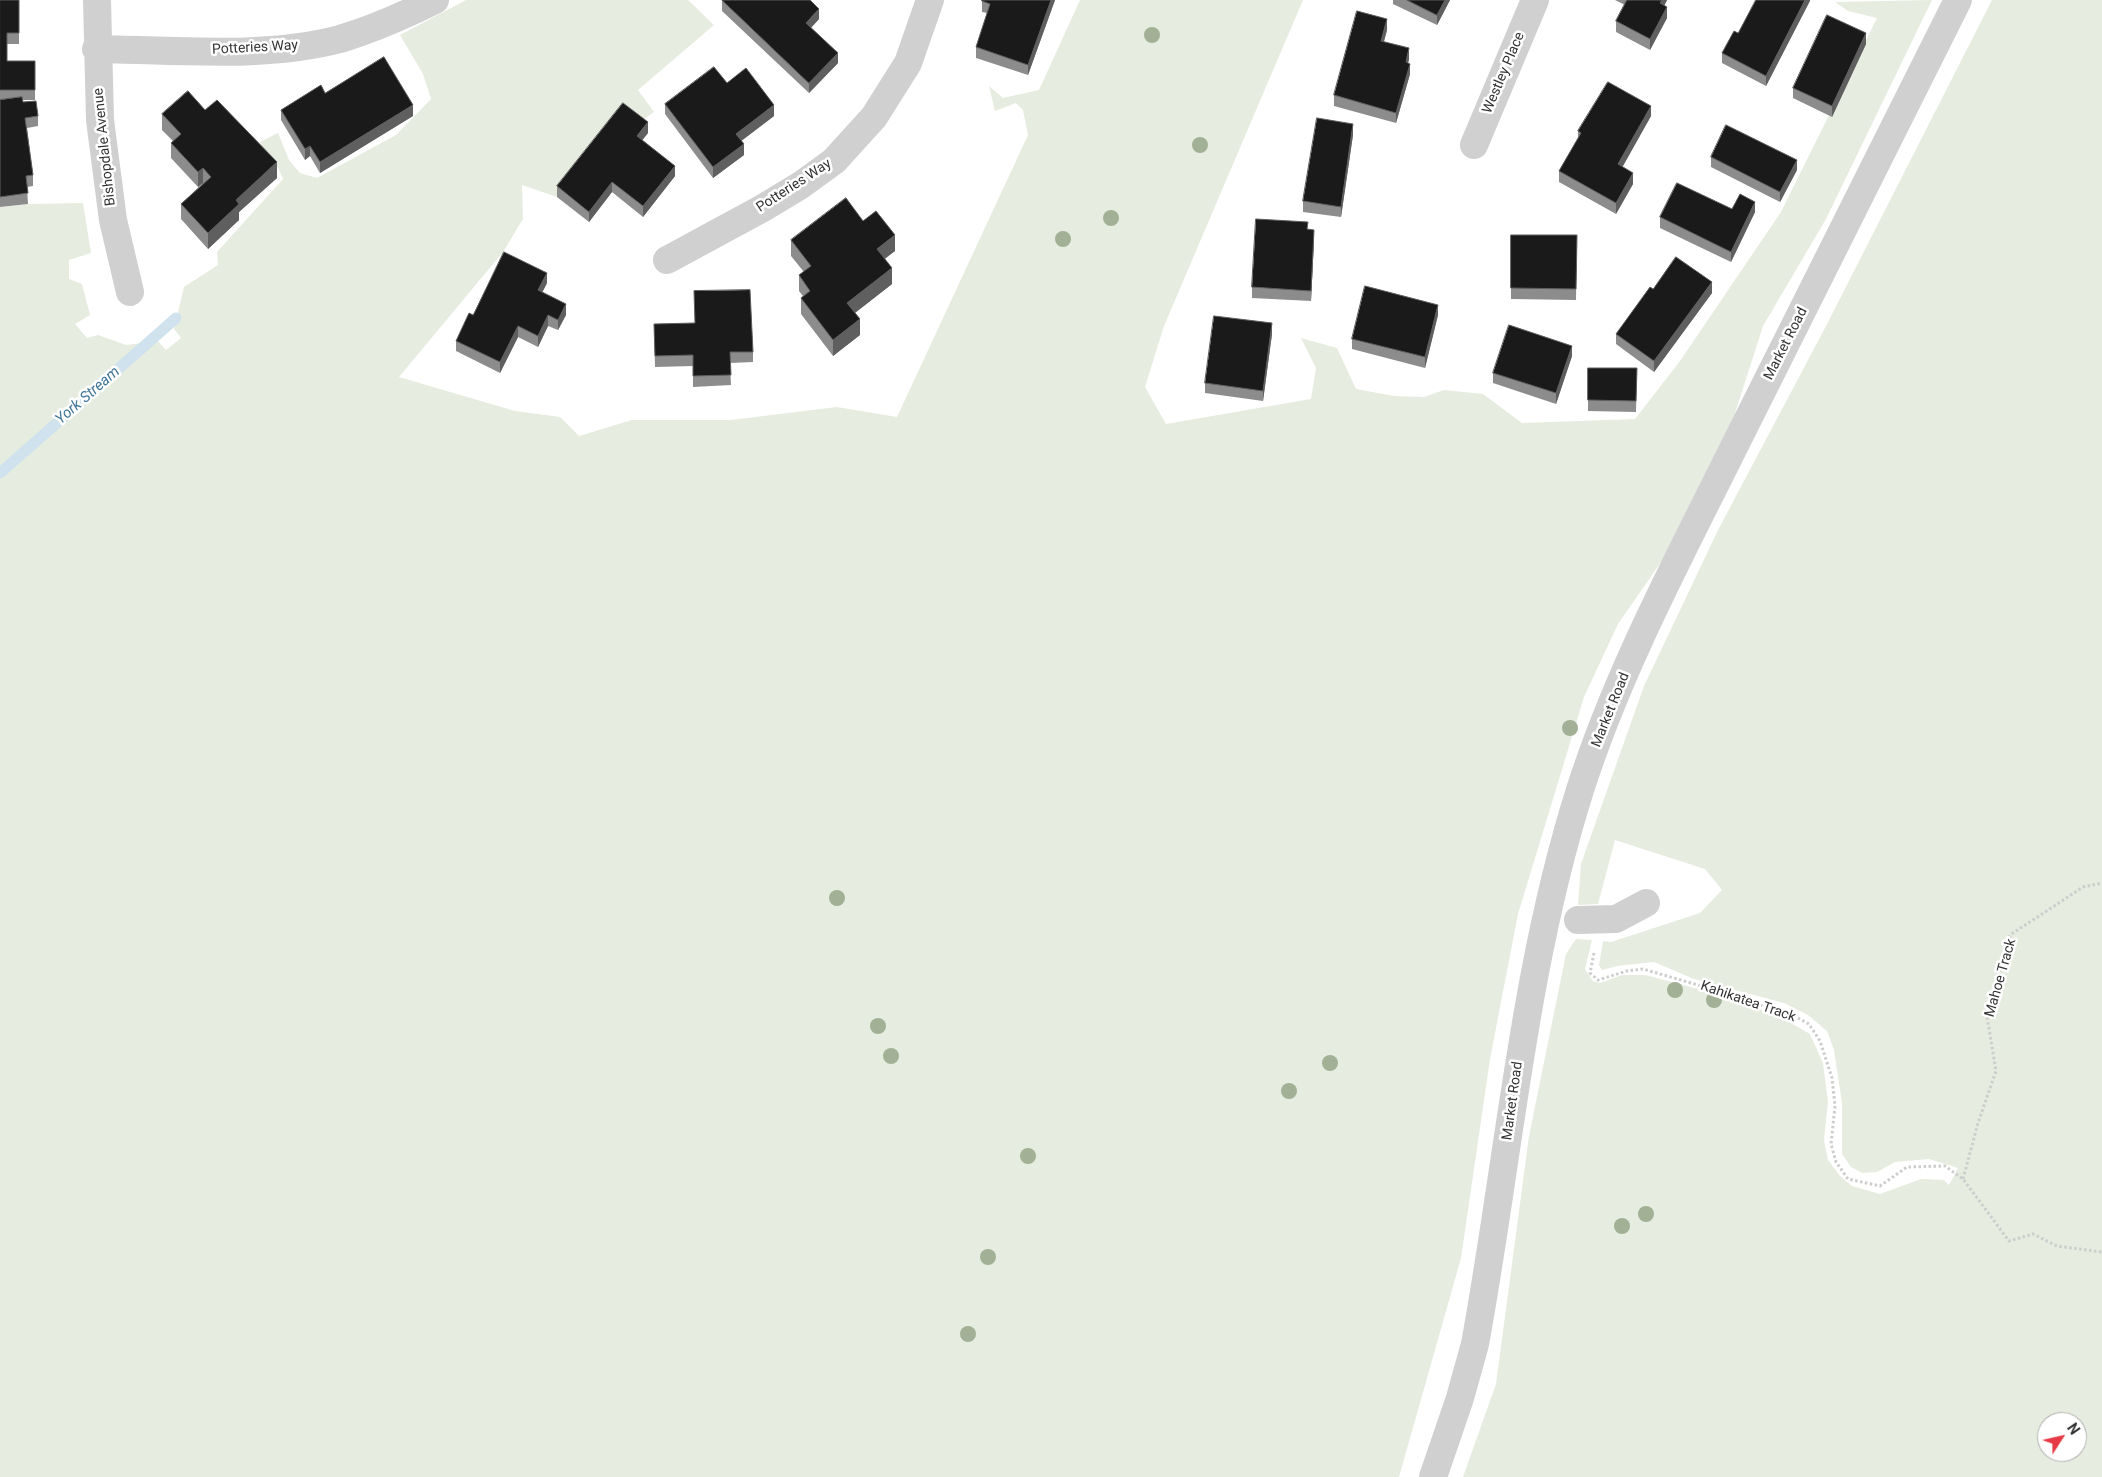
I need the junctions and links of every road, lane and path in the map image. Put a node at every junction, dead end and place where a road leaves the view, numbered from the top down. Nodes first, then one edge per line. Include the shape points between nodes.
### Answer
1 (97, 0) edge
2 (435, 0) edge
3 (930, 0) edge
4 (1534, 0) edge
5 (1958, 0) edge
6 (96, 49) junction
7 (1474, 145) dead end
8 (667, 260) dead end
9 (130, 292) dead end
10 (2102, 883) edge
11 (1646, 904) dead end
12 (1578, 920) joint
13 (1963, 1179) junction
14 (2102, 1252) edge
15 (1433, 1477) edge

1 - 6 street, Bishopdale Avenue
2 - 6 street, Potteries Way via 340,39 291,48
3 - 8 street, Potteries Way via 908,63 874,118 834,161 763,208
4 - 7 street, Westley Place
5 - 15 street, Market Road via 1691,533 1622,680 1580,788 1546,913 1527,1007 1475,1344
6 - 9 street, Bishopdale Avenue via 100,120 113,220
10 - 13 path, Mahoe Track via 2083,887 2010,935 1987,1016 1996,1071
11 - 12 street via 1616,919
12 - 13 path, Kahikatea Track via 1593,937 1595,956 1590,973 1598,980 1643,969 1722,992 1809,1024 1820,1040 1832,1078 1835,1106 1831,1144 1836,1162 1848,1179 1880,1186 1907,1167 1945,1166
13 - 14 path, Kahikatea Track via 2009,1241 2033,1234 2057,1246

